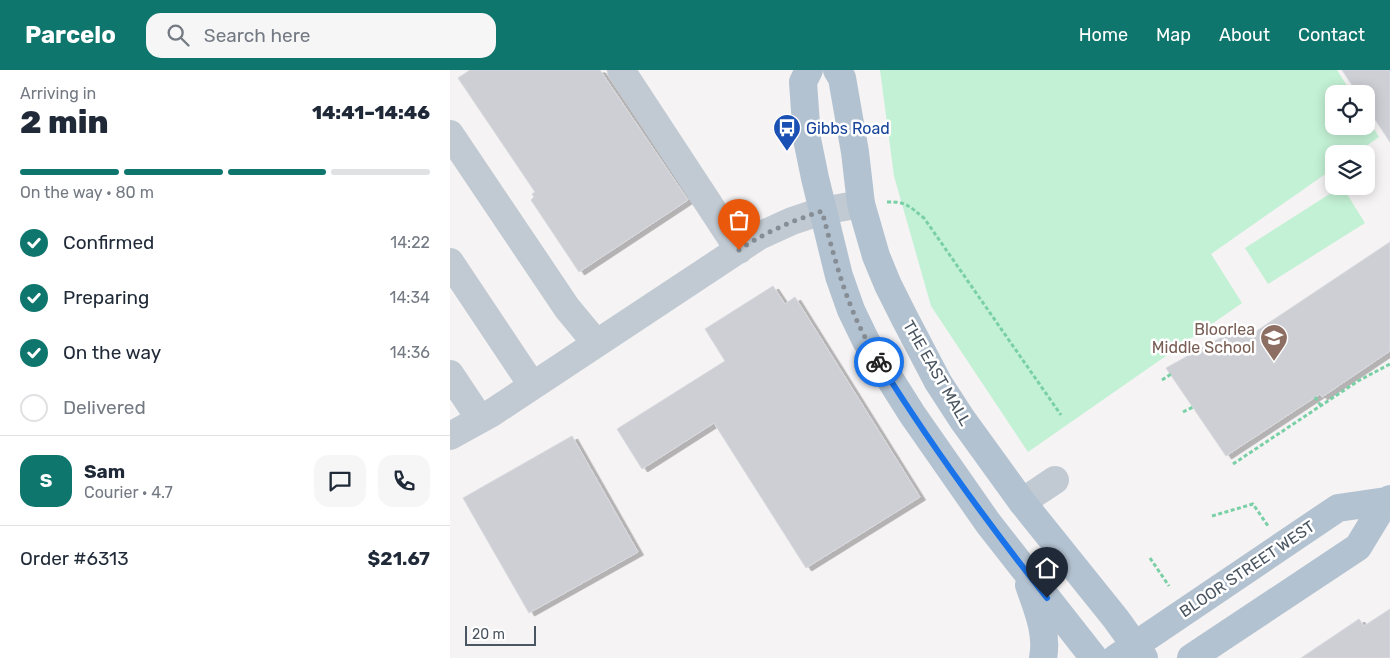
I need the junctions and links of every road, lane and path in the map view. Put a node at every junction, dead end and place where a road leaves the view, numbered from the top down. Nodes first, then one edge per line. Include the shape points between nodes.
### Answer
1 (621, 70) edge
2 (809, 70) edge
3 (837, 70) edge
4 (450, 134) edge
5 (873, 203) junction
6 (822, 211) junction
7 (739, 250) junction
8 (450, 262) edge
9 (596, 343) junction
10 (1390, 364) edge
11 (450, 374) edge
12 (1171, 374) dead end
13 (1162, 380) dead end
14 (532, 386) junction
15 (1314, 397) dead end
16 (1321, 406) junction
17 (1193, 407) dead end
18 (1183, 412) dead end
19 (1061, 415) dead end
20 (480, 419) junction
21 (450, 436) edge
22 (1233, 464) dead end
23 (1055, 480) dead end
24 (1388, 500) edge
25 (1022, 502) junction
26 (1212, 516) dead end
27 (1264, 520) dead end
28 (988, 523) junction
29 (1150, 558) dead end
30 (1023, 567) junction
31 (1169, 586) dead end
32 (1132, 654) edge
33 (1043, 658) edge
34 (1094, 658) edge
35 (1191, 658) edge

1 - 7 street
2 - 6 main road via 803,82 807,139
3 - 5 main road, THE EAST MALL via 842,78 855,152
4 - 9 street via 567,308
5 - 6 street
5 - 19 path via 900,201 924,218
5 - 25 main road, THE EAST MALL via 876,256 888,285 938,382
6 - 7 street via 759,236
6 - 28 main road via 839,276 866,341
7 - 9 street
8 - 14 street
9 - 14 street
10 - 16 path
11 - 20 street
12 - 13 path
14 - 20 street
15 - 16 path
16 - 22 path
17 - 18 path
20 - 21 street
23 - 25 street
24 - 32 main road, BLOOR STREET WEST via 1338,508
24 - 35 main road, BLOOR STREET WEST via 1358,547
25 - 28 main road
25 - 32 main road, THE EAST MALL via 1116,619
26 - 27 path via 1253,504
28 - 30 main road
29 - 31 path
30 - 33 main road via 1042,625
30 - 34 main road

